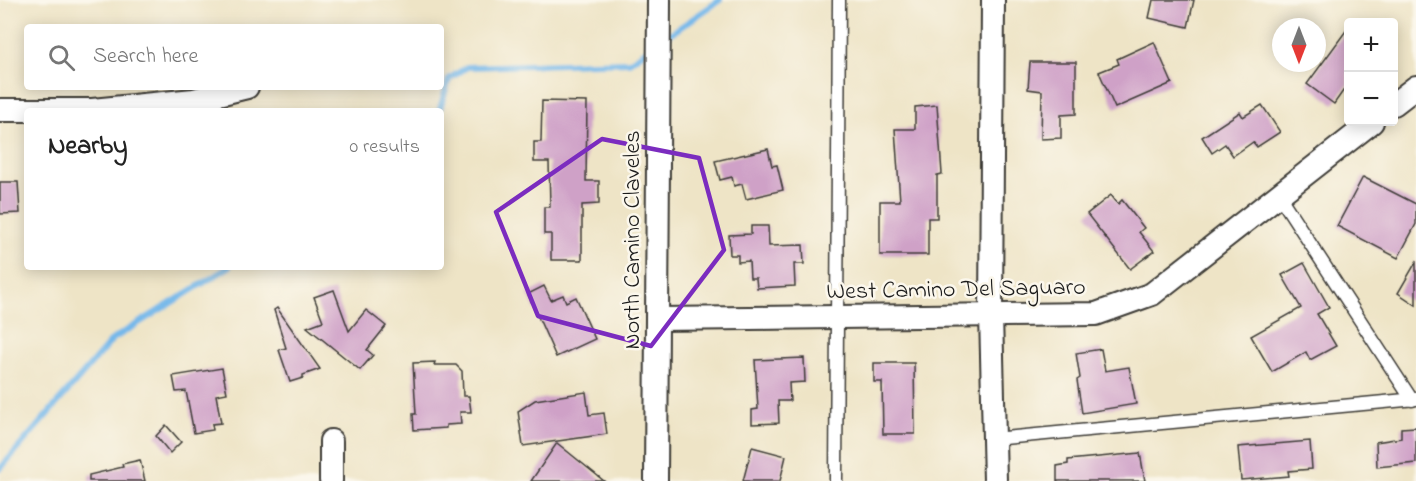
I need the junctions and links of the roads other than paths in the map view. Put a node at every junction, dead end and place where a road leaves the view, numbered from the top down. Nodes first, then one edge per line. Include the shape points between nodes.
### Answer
1 (659, 0) edge
2 (839, 0) edge
3 (993, 0) edge
4 (235, 90) edge
5 (112, 108) edge
6 (0, 110) edge
7 (24, 110) edge
8 (1366, 126) edge
9 (1278, 195) junction
10 (991, 314) junction
11 (837, 316) junction
12 (658, 319) junction
13 (1414, 399) edge
14 (994, 439) junction
15 (331, 441) dead end
16 (331, 481) edge
17 (656, 481) edge
18 (836, 481) edge
19 (995, 481) edge

1 - 12 street, North Camino Claveles
2 - 11 lane
3 - 10 street
4 - 5 street via 194,100
6 - 7 street
8 - 9 street, West Camino Del Saguaro
9 - 10 street, West Camino Del Saguaro via 1152,294 1096,314
9 - 13 lane
10 - 11 street, West Camino Del Saguaro
10 - 14 street
11 - 12 street, West Camino Del Saguaro
11 - 18 lane
12 - 17 street, North Camino Claveles
13 - 14 lane
14 - 19 street
15 - 16 street

